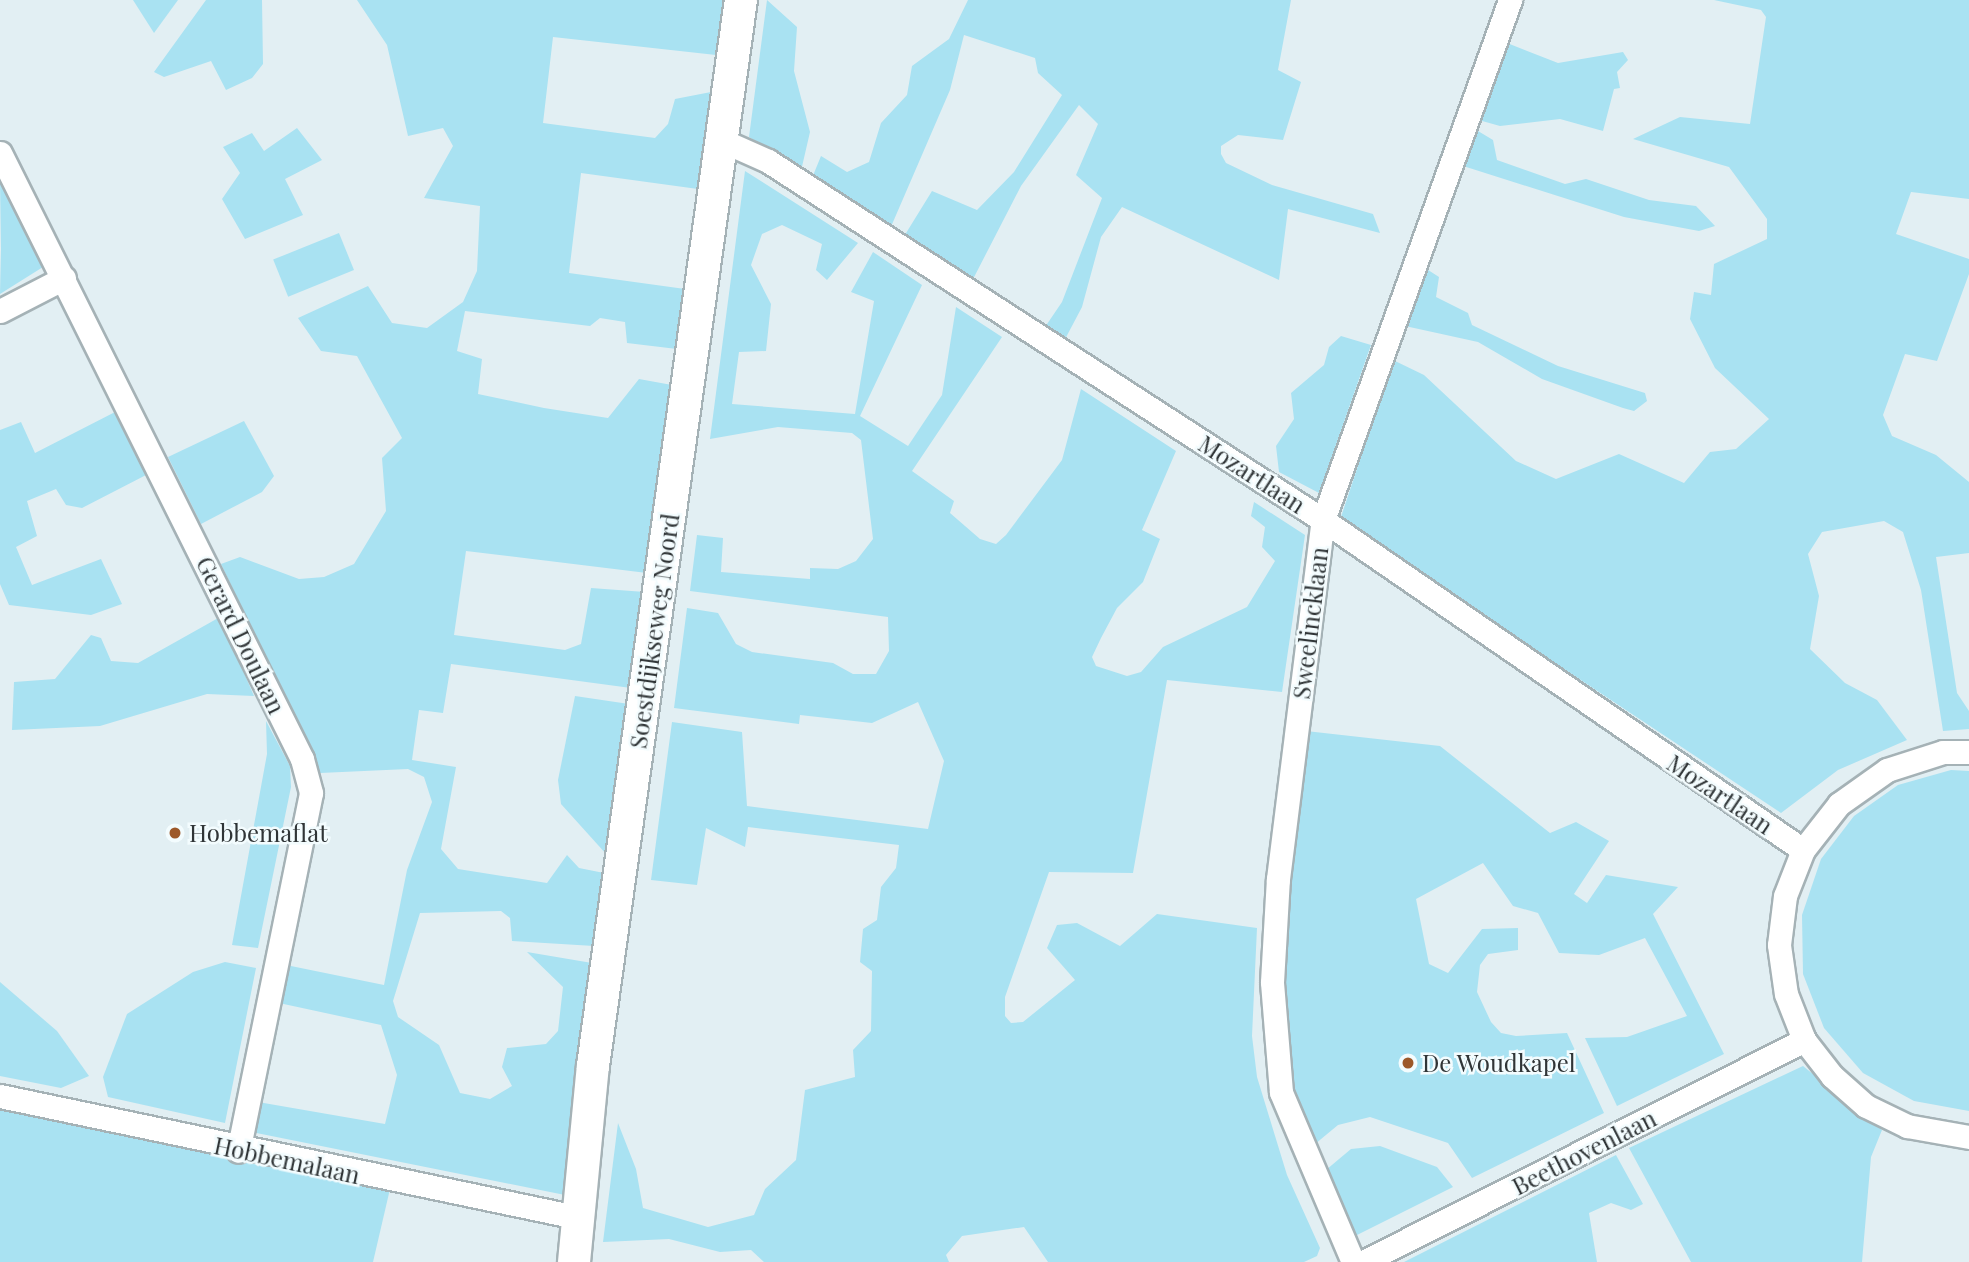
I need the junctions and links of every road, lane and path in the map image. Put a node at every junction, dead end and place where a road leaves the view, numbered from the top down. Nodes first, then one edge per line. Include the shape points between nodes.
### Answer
1 (741, 0) edge
2 (1510, 0) edge
3 (723, 141) junction
4 (0, 153) edge
5 (64, 278) junction
6 (0, 311) edge
7 (1323, 520) junction
8 (1969, 752) edge
9 (1803, 850) junction
10 (1804, 1040) junction
11 (0, 1096) edge
12 (1969, 1137) edge
13 (238, 1151) junction
14 (576, 1217) junction
15 (574, 1262) edge
16 (1353, 1262) edge
17 (1363, 1262) edge

1 - 3 main road, Soestdijkseweg Noord
2 - 7 street, Sweelincklaan
3 - 7 street, Mozartlaan via 768,161
3 - 14 main road, Soestdijkseweg Noord
4 - 5 street, Gerard Doulaan
5 - 6 street
5 - 13 street, Gerard Doulaan via 302,759 311,793
7 - 9 street, Mozartlaan
7 - 16 street, Sweelincklaan via 1278,879 1272,982 1281,1091
8 - 9 street via 1943,752 1887,770 1839,804
9 - 10 street via 1785,896 1779,945 1786,994
10 - 12 street via 1832,1076 1867,1106 1907,1126
10 - 17 street, Beethovenlaan
11 - 13 street, Hobbemalaan
13 - 14 street, Hobbemalaan
14 - 15 main road, Soestdijkseweg Noord

